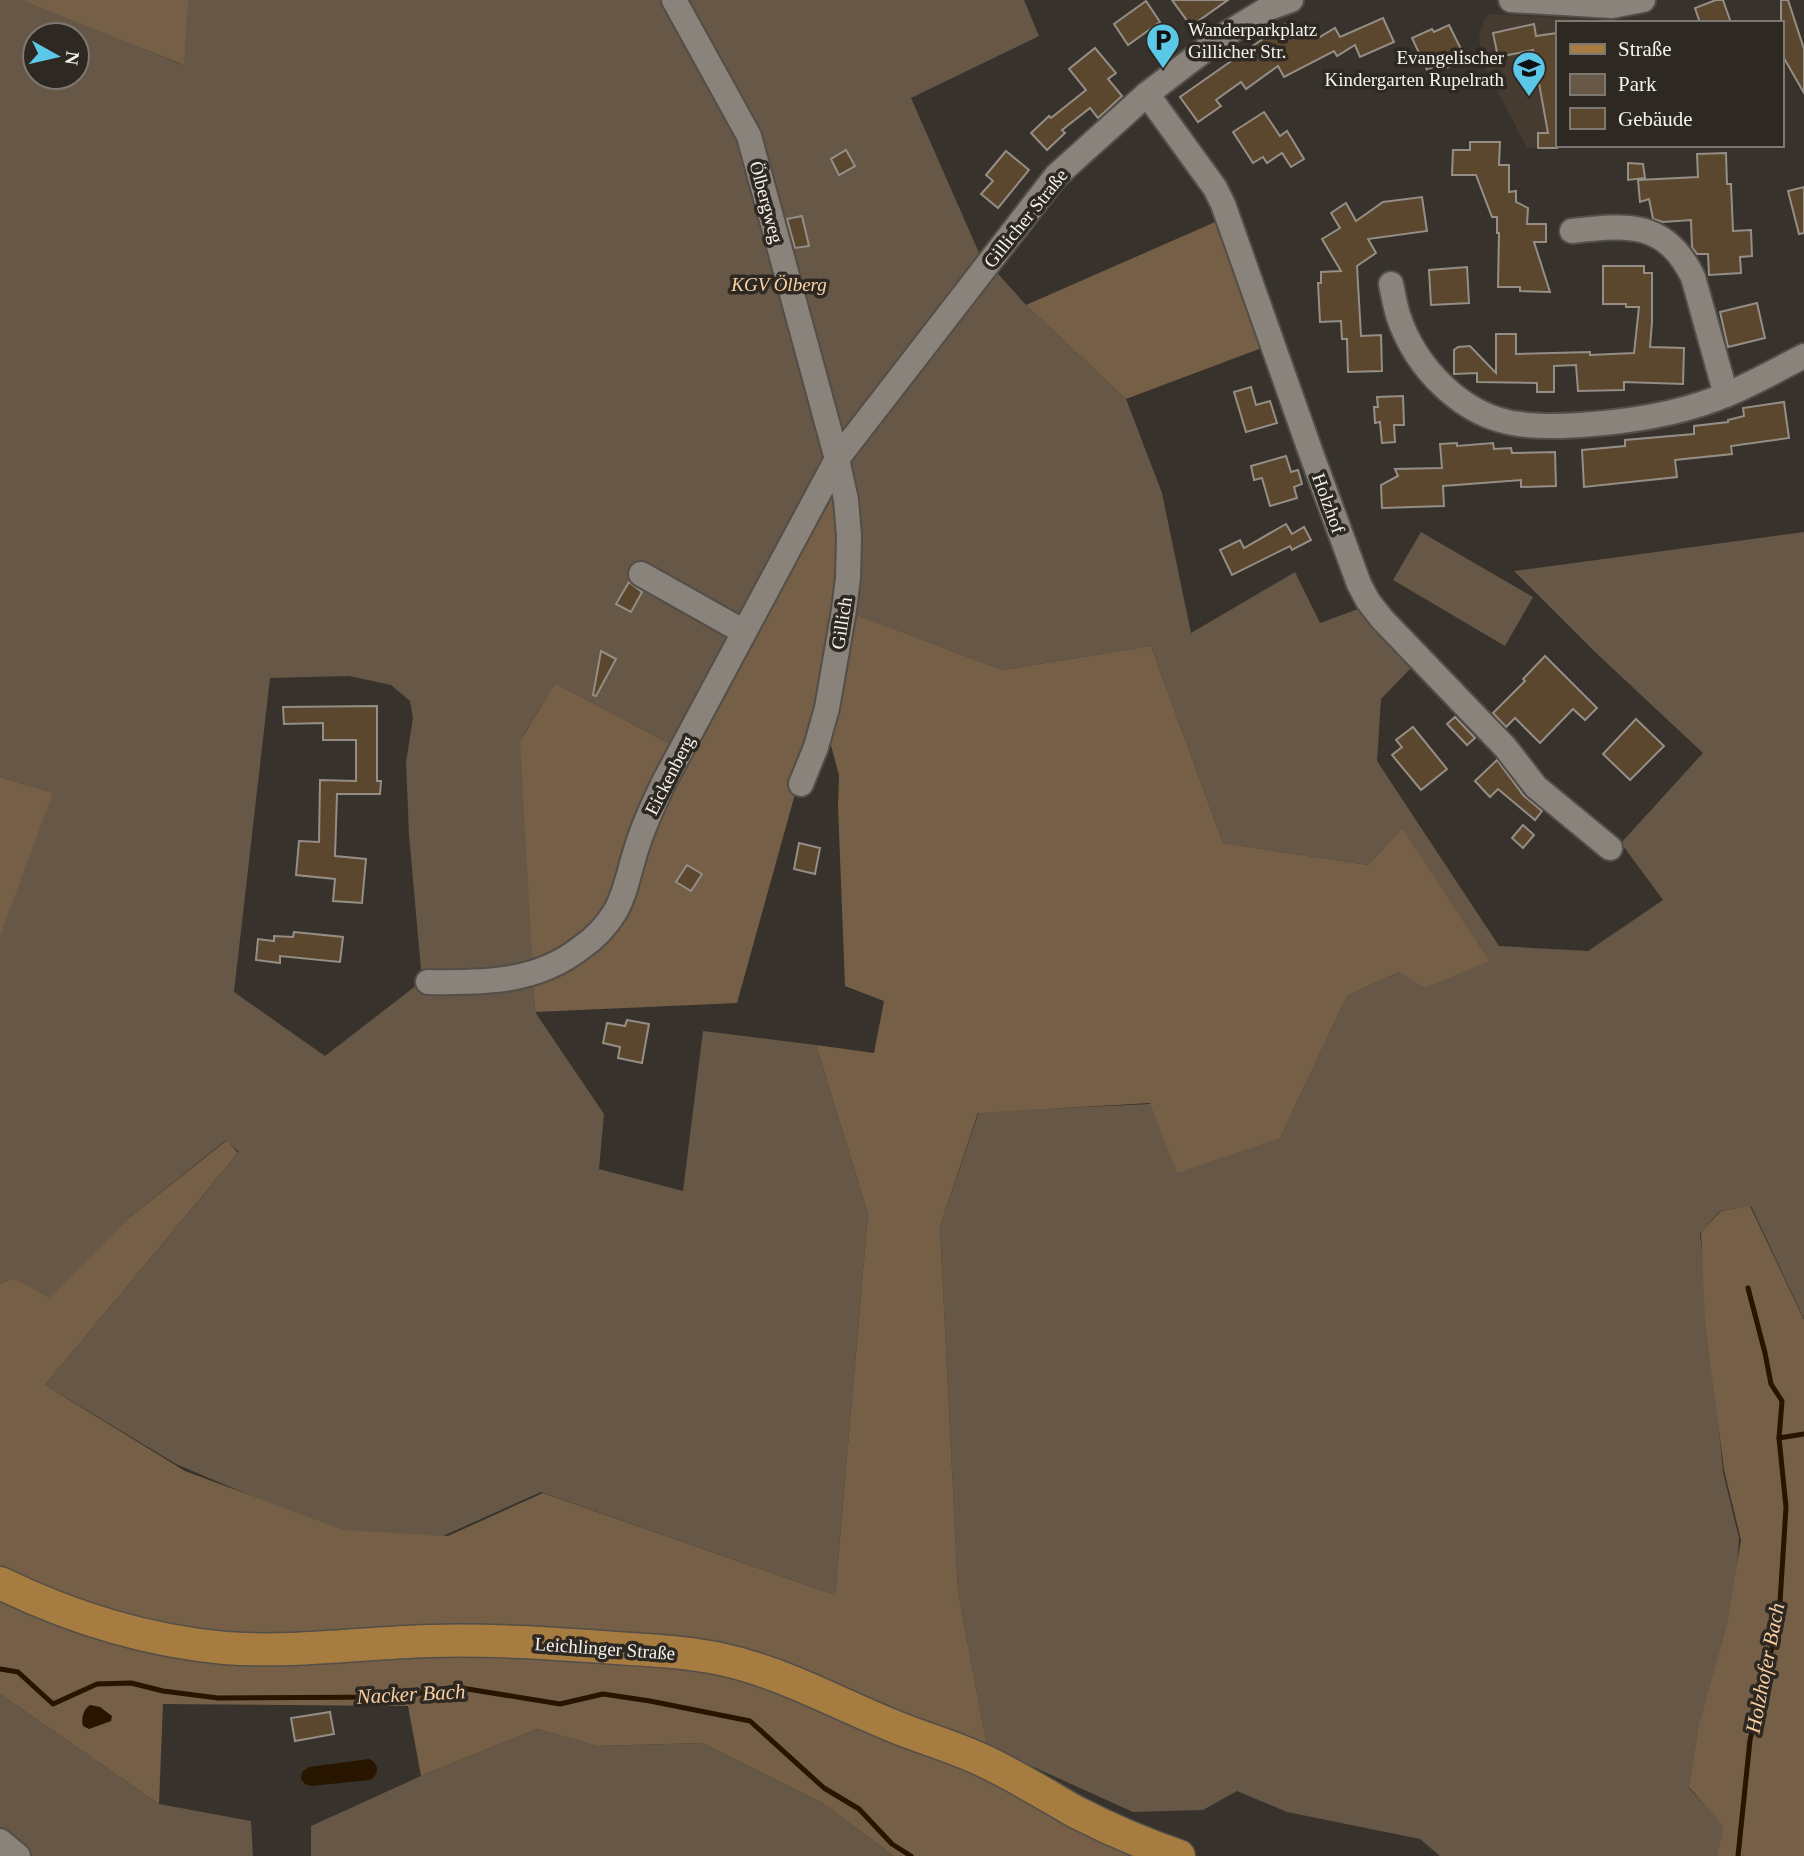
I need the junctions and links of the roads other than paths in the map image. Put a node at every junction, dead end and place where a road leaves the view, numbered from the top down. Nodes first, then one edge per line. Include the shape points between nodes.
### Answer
1 (674, 0) edge
2 (1291, 0) edge
3 (1511, 0) edge
4 (1643, 0) edge
5 (1147, 94) junction
6 (1572, 231) dead end
7 (1391, 284) dead end
8 (1804, 356) edge
9 (1726, 395) junction
10 (837, 459) junction
11 (641, 574) dead end
12 (744, 632) junction
13 (801, 784) dead end
14 (1610, 848) dead end
15 (428, 982) dead end
16 (0, 1583) edge
17 (0, 1841) edge
18 (18, 1856) edge
19 (1179, 1856) edge

1 - 10 street, Ölbergweg via 749,136
2 - 5 street, Gillicher Straße via 1223,36
3 - 4 street via 1612,6
5 - 10 street, Gillicher Straße via 1056,176
5 - 14 street, Holzhof via 1223,204 1351,565 1368,601 1505,747 1536,787
6 - 9 street via 1627,227 1664,240 1675,250 1696,285
7 - 9 street via 1398,316 1422,363 1463,402 1496,419 1583,426 1676,412
8 - 9 street
10 - 12 street, Eickenberg
10 - 13 street, Gillich via 849,536 847,589 827,708
11 - 12 street
12 - 15 street, Eickenberg via 664,780 615,913 604,927 576,953 524,976 473,983
16 - 19 main road, Leichlinger Straße via 127,1630 223,1648 480,1641 572,1644 727,1660 802,1685 986,1761 1080,1814
17 - 18 street

